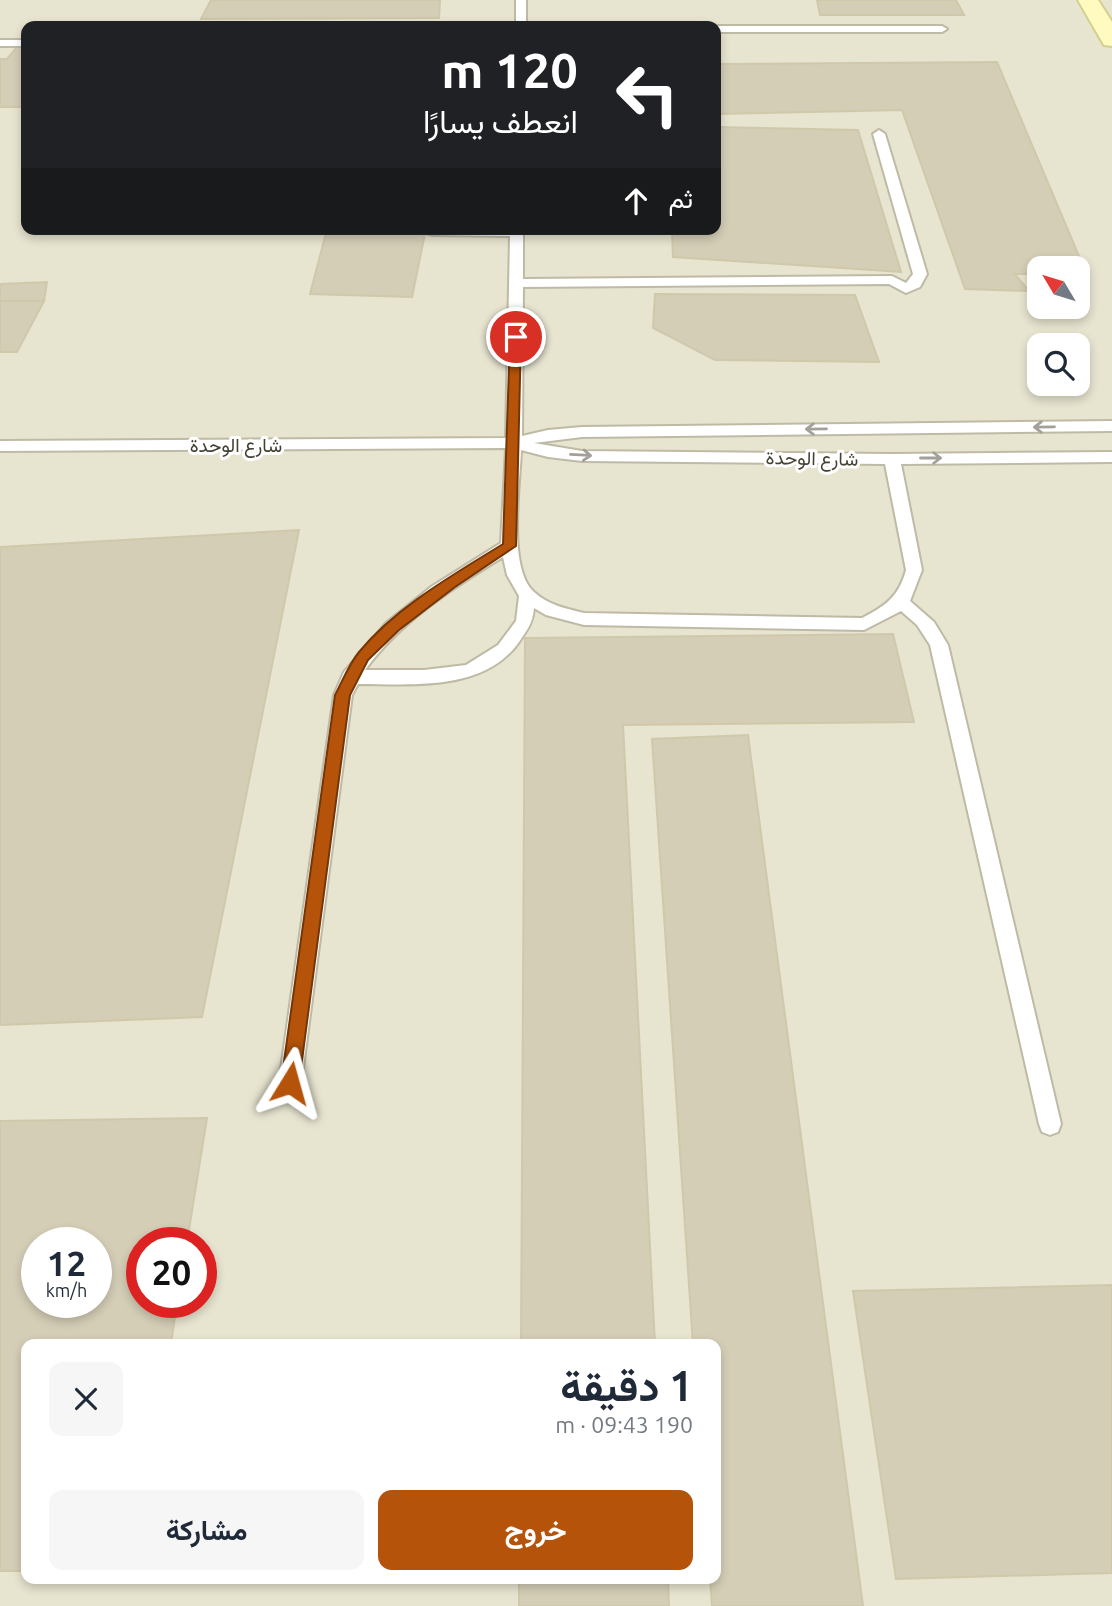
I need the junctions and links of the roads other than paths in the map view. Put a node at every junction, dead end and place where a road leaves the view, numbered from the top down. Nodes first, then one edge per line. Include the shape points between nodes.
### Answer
1 (521, 0) edge
2 (1088, 0) edge
3 (521, 21) edge
4 (721, 29) edge
5 (942, 29) dead end
6 (1112, 40) edge
7 (0, 43) edge
8 (21, 43) edge
9 (879, 134) dead end
10 (517, 235) edge
11 (516, 283) junction
12 (1112, 426) edge
13 (514, 443) junction
14 (0, 446) edge
15 (1112, 457) edge
16 (892, 458) junction
17 (509, 546) junction
18 (527, 596) junction
19 (901, 603) junction
20 (350, 677) junction
21 (290, 1083) dead end
22 (1050, 1124) dead end

1 - 3 lane
2 - 6 main road
4 - 5 lane
7 - 8 lane
9 - 11 lane via 920,274 906,289 892,280
10 - 11 lane
11 - 13 lane
12 -> 13 lane, شارع الوحدة via 582,432
13 - 14 lane, شارع الوحدة
13 -> 16 lane, شارع الوحدة via 582,456
13 - 17 lane
16 -> 15 lane, شارع الوحدة
16 - 19 lane via 914,570
17 - 18 lane via 515,575
17 - 20 lane via 394,626
18 - 19 lane via 552,611 598,620 864,624
18 - 20 lane via 524,622 504,650 470,671 424,677
19 - 22 lane via 925,621 939,645
20 - 21 lane via 343,695

